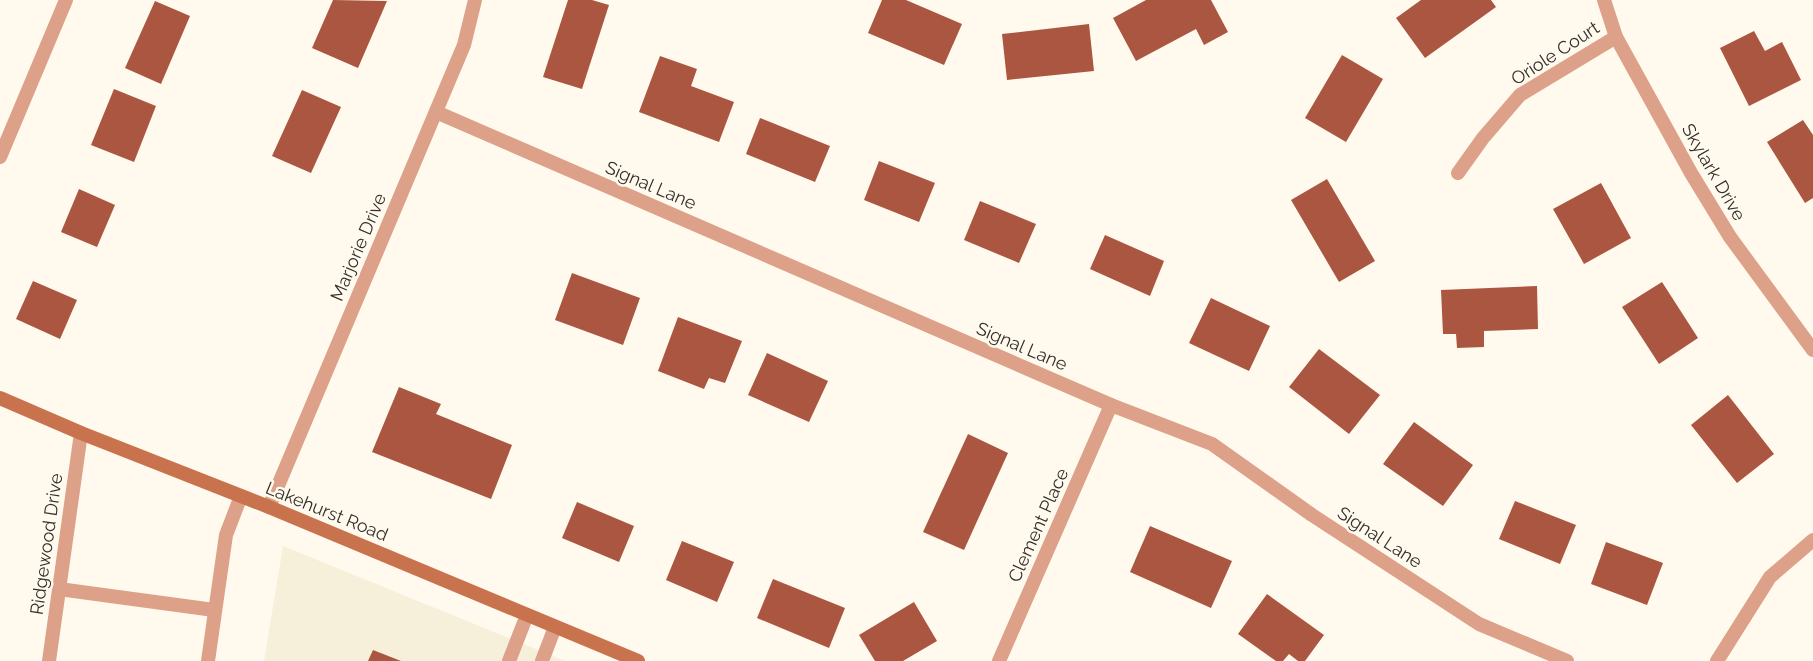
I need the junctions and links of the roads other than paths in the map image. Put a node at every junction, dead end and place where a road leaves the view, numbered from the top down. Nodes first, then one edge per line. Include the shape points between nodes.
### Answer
1 (66, 0) edge
2 (475, 0) edge
3 (1604, 0) edge
4 (1616, 36) junction
5 (436, 112) junction
6 (0, 157) edge
7 (1458, 173) dead end
8 (1813, 350) edge
9 (0, 398) edge
10 (1111, 405) junction
11 (81, 432) junction
12 (241, 496) junction
13 (269, 506) junction
14 (1813, 540) edge
15 (59, 589) junction
16 (214, 610) junction
17 (527, 615) junction
18 (555, 627) junction
19 (49, 661) edge
20 (208, 661) edge
21 (509, 661) edge
22 (542, 661) edge
23 (638, 661) edge
24 (999, 661) edge
25 (1567, 661) edge
26 (1716, 661) edge

1 - 6 street
2 - 5 street, Marjorie Drive via 464,45
3 - 4 street, Skylark Drive
4 - 7 street, Oriole Court via 1520,95
4 - 8 street, Skylark Drive via 1730,237
5 - 10 street, Signal Lane
5 - 13 street, Marjorie Drive
9 - 11 main road, Lakehurst Road
10 - 24 street, Clement Place
10 - 25 street, Signal Lane via 1212,444 1312,515 1479,624
11 - 12 main road, Lakehurst Road
11 - 15 street, Ridgewood Drive
12 - 13 main road, Lakehurst Road
12 - 16 street via 226,535
13 - 17 main road, Lakehurst Road
14 - 26 street via 1770,577
15 - 16 street
15 - 19 street, Ridgewood Drive
16 - 20 street
17 - 18 main road, Lakehurst Road
17 - 21 street
18 - 22 street
18 - 23 main road, Lakehurst Road

